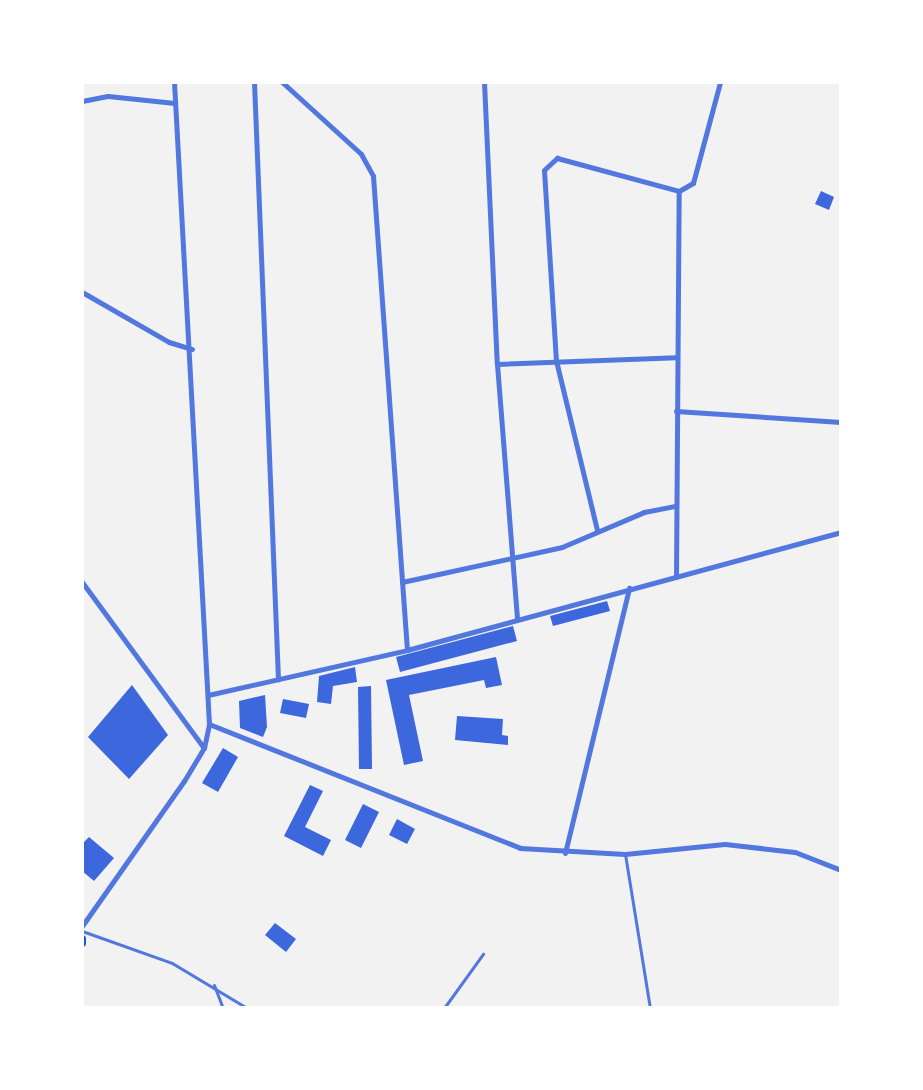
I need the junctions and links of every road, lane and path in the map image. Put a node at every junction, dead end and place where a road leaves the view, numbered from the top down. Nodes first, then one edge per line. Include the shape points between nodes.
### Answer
1 (174, 82) edge
2 (254, 82) edge
3 (282, 82) edge
4 (484, 82) edge
5 (720, 82) edge
6 (82, 101) edge
7 (175, 103) junction
8 (679, 191) junction
9 (82, 292) edge
10 (192, 349) junction
11 (676, 357) junction
12 (556, 361) junction
13 (497, 364) junction
14 (676, 411) junction
15 (841, 422) edge
16 (675, 506) junction
17 (597, 530) junction
18 (841, 532) edge
19 (513, 557) junction
20 (676, 577) junction
21 (82, 582) edge
22 (402, 582) junction
23 (629, 588) junction
24 (517, 619) junction
25 (407, 650) junction
26 (278, 680) junction
27 (208, 695) junction
28 (209, 724) junction
29 (204, 748) junction
30 (565, 853) junction
31 (625, 854) junction
32 (841, 870) edge
33 (82, 929) edge
34 (483, 954) dead end
35 (214, 984) junction
36 (223, 1008) edge
37 (247, 1008) edge
38 (444, 1008) edge
39 (650, 1008) edge

1 - 7 street
2 - 26 street
3 - 22 street via 361,154 373,176
4 - 13 street
5 - 8 street via 693,183
6 - 7 street via 108,96
7 - 10 street
8 - 11 street
8 - 12 street via 549,160 545,201
9 - 10 street via 169,342
10 - 27 street
11 - 12 street
11 - 14 street
12 - 13 street
12 - 17 street
13 - 19 street
14 - 15 street
14 - 16 street
16 - 17 street
16 - 20 street
17 - 19 street via 562,547
18 - 20 street
19 - 22 street
19 - 24 street
20 - 23 street
21 - 29 street
22 - 25 street
23 - 24 street
23 - 30 street
24 - 25 street
25 - 26 street
26 - 27 street
27 - 28 street
28 - 29 street
28 - 30 street via 520,848
29 - 33 street
30 - 31 street
31 - 32 street via 725,844 795,852
31 - 39 lane
33 - 35 lane
34 - 38 lane
35 - 36 lane
35 - 37 lane

